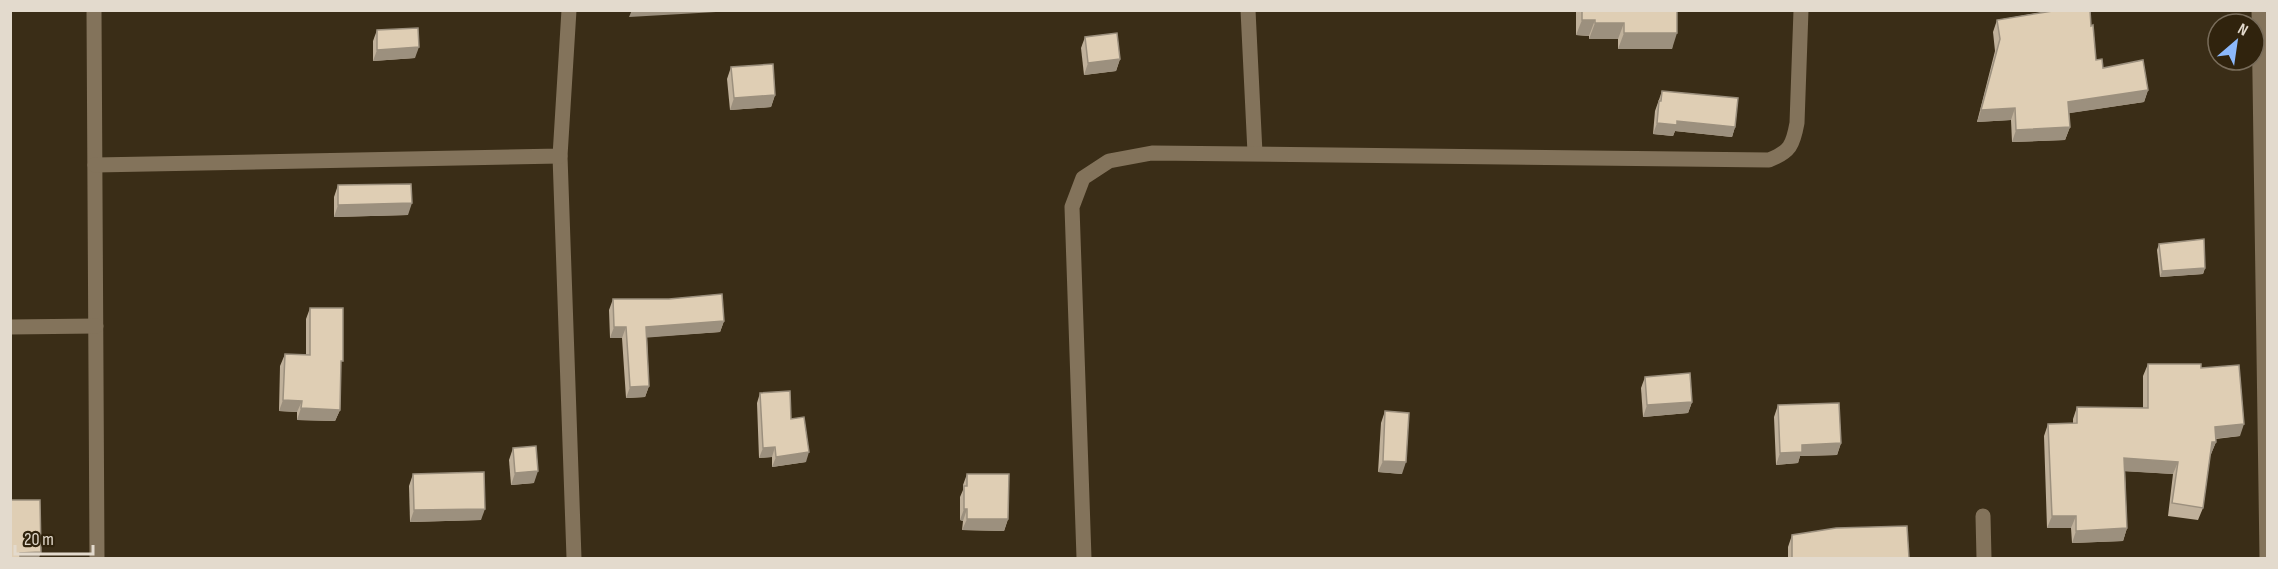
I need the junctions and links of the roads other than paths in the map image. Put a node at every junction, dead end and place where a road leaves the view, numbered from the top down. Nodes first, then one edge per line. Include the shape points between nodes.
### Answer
1 (94, 10) edge
2 (569, 10) edge
3 (1248, 10) edge
4 (1801, 10) edge
5 (2259, 10) edge
6 (1255, 153) junction
7 (560, 156) junction
8 (95, 165) junction
9 (96, 326) junction
10 (10, 327) edge
11 (1983, 516) dead end
12 (97, 558) edge
13 (574, 558) edge
14 (1084, 558) edge
15 (1984, 558) edge
16 (2267, 558) edge

1 - 8 street
2 - 7 street
3 - 6 street
4 - 6 street via 1794,139 1785,154 1769,160
5 - 16 street
6 - 14 street via 1152,153 1108,161 1083,178 1072,207
7 - 8 street
7 - 13 street
8 - 9 street
9 - 10 street
9 - 12 street
11 - 15 street

